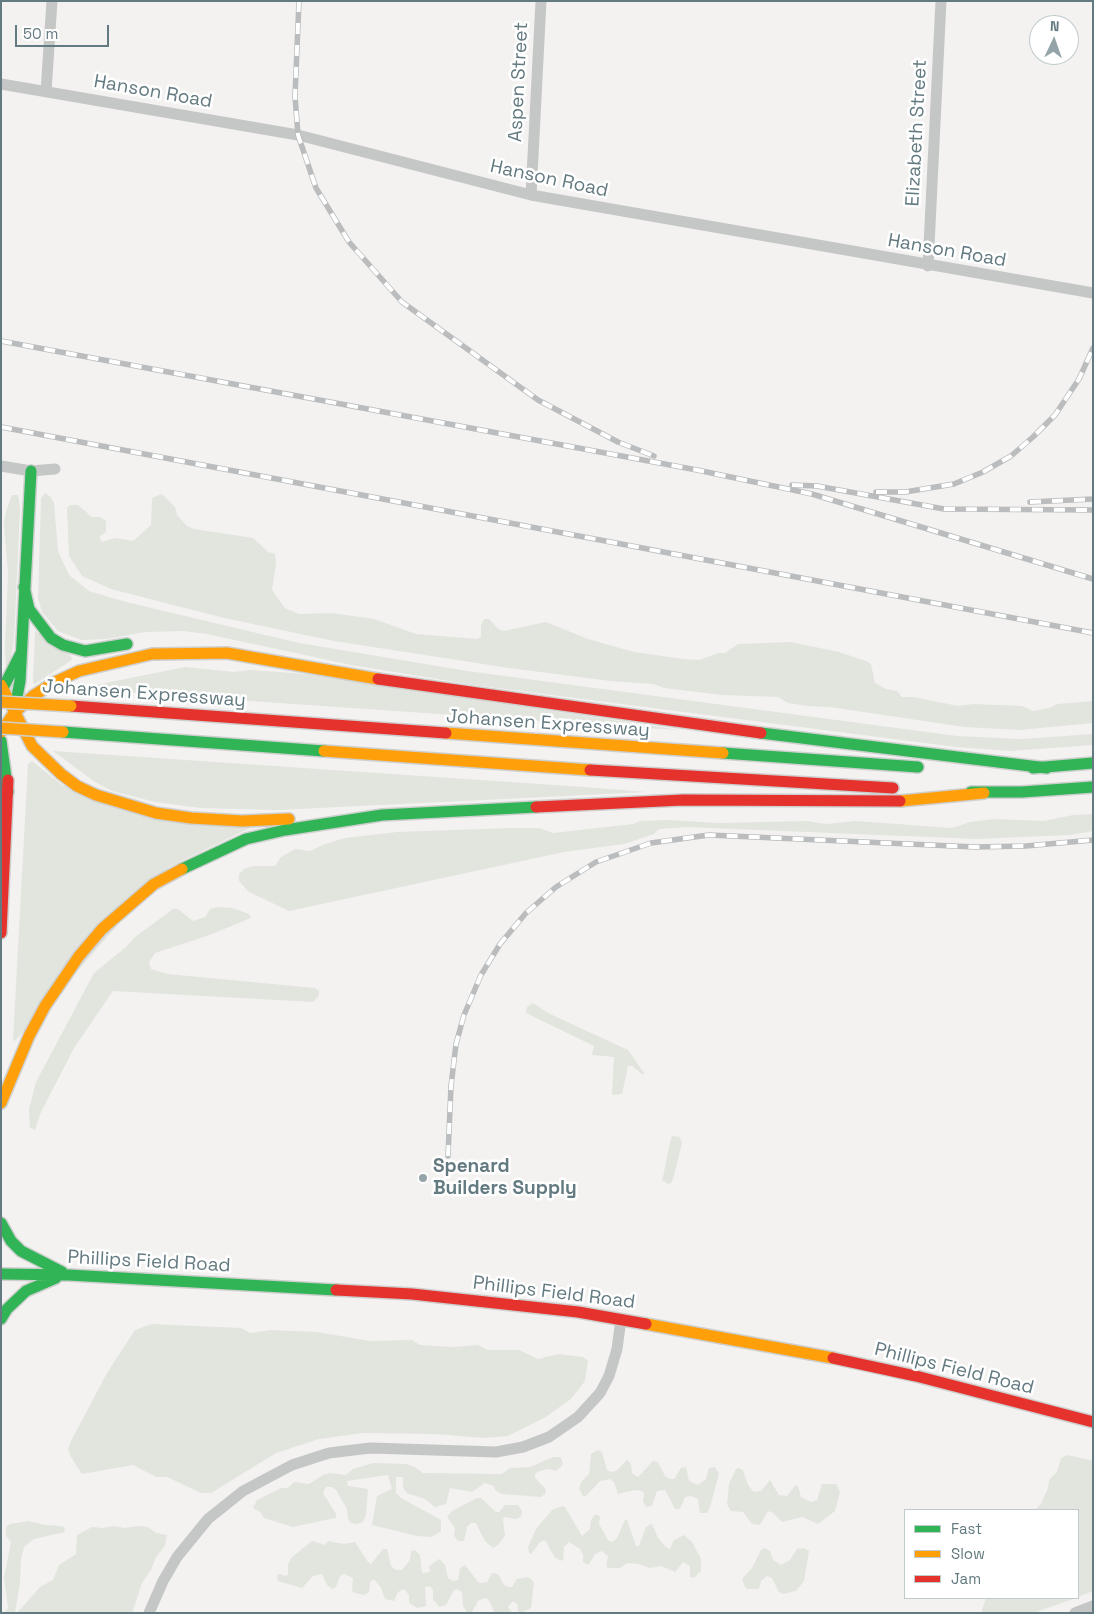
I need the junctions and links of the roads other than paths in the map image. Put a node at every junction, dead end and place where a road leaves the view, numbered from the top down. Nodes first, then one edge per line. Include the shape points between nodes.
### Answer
1 (52, 1) edge
2 (541, 1) edge
3 (942, 1) edge
4 (1, 84) edge
5 (46, 92) junction
6 (531, 195) junction
7 (928, 266) junction
8 (1093, 293) edge
9 (1, 466) edge
10 (55, 469) dead end
11 (31, 471) junction
12 (24, 587) junction
13 (196, 642) dead end
14 (136, 643) dead end
15 (21, 653) junction
16 (227, 653) junction
17 (2, 689) edge
18 (1, 702) edge
19 (14, 713) junction
20 (1, 730) edge
21 (1, 741) edge
22 (1093, 763) edge
23 (929, 767) dead end
24 (946, 768) dead end
25 (1048, 768) junction
26 (1093, 787) edge
27 (8, 792) junction
28 (984, 792) junction
29 (382, 815) junction
30 (1, 933) edge
31 (1, 1103) edge
32 (1, 1223) edge
33 (1, 1274) edge
34 (69, 1275) junction
35 (1, 1319) edge
36 (621, 1319) junction
37 (1093, 1422) edge
38 (1093, 1606) edge
39 (149, 1613) edge
40 (1075, 1613) edge

1 - 5 street
2 - 6 street, Aspen Street
3 - 7 street, Elizabeth Street
4 - 5 street, Hanson Road
5 - 6 street, Hanson Road via 298,135
6 - 7 street, Hanson Road
7 - 8 street, Hanson Road
9 - 11 street
10 - 11 street
11 - 12 main road
12 - 14 main road via 29,609 51,638 62,646 85,651
12 - 15 main road
13 - 16 main road
15 - 17 main road
15 - 19 main road
16 - 19 main road via 152,654 98,665 55,682
16 - 25 main road via 450,692
17 - 19 main road
18 - 23 main road, Johansen Expressway, bridge
19 - 20 main road
19 - 27 main road
19 - 29 main road via 29,742 61,774 77,786 125,805 156,813 218,820
20 - 28 main road, bridge via 709,778
21 - 27 main road
22 - 25 main road
24 - 25 main road
26 - 28 main road
27 - 30 main road
28 - 29 main road via 899,801 683,800
29 - 31 main road via 246,839 154,884 102,929 63,976 29,1036
32 - 34 main road via 21,1251
33 - 34 main road, Phillips Field Road
34 - 35 main road via 43,1282 26,1291 6,1309
34 - 36 main road, Phillips Field Road via 412,1294
36 - 37 main road, Phillips Field Road via 822,1355
36 - 39 street via 618,1349 600,1393 578,1417 549,1437 523,1447 496,1452 392,1448 350,1450 284,1468 243,1491 208,1519 177,1557
38 - 40 street

